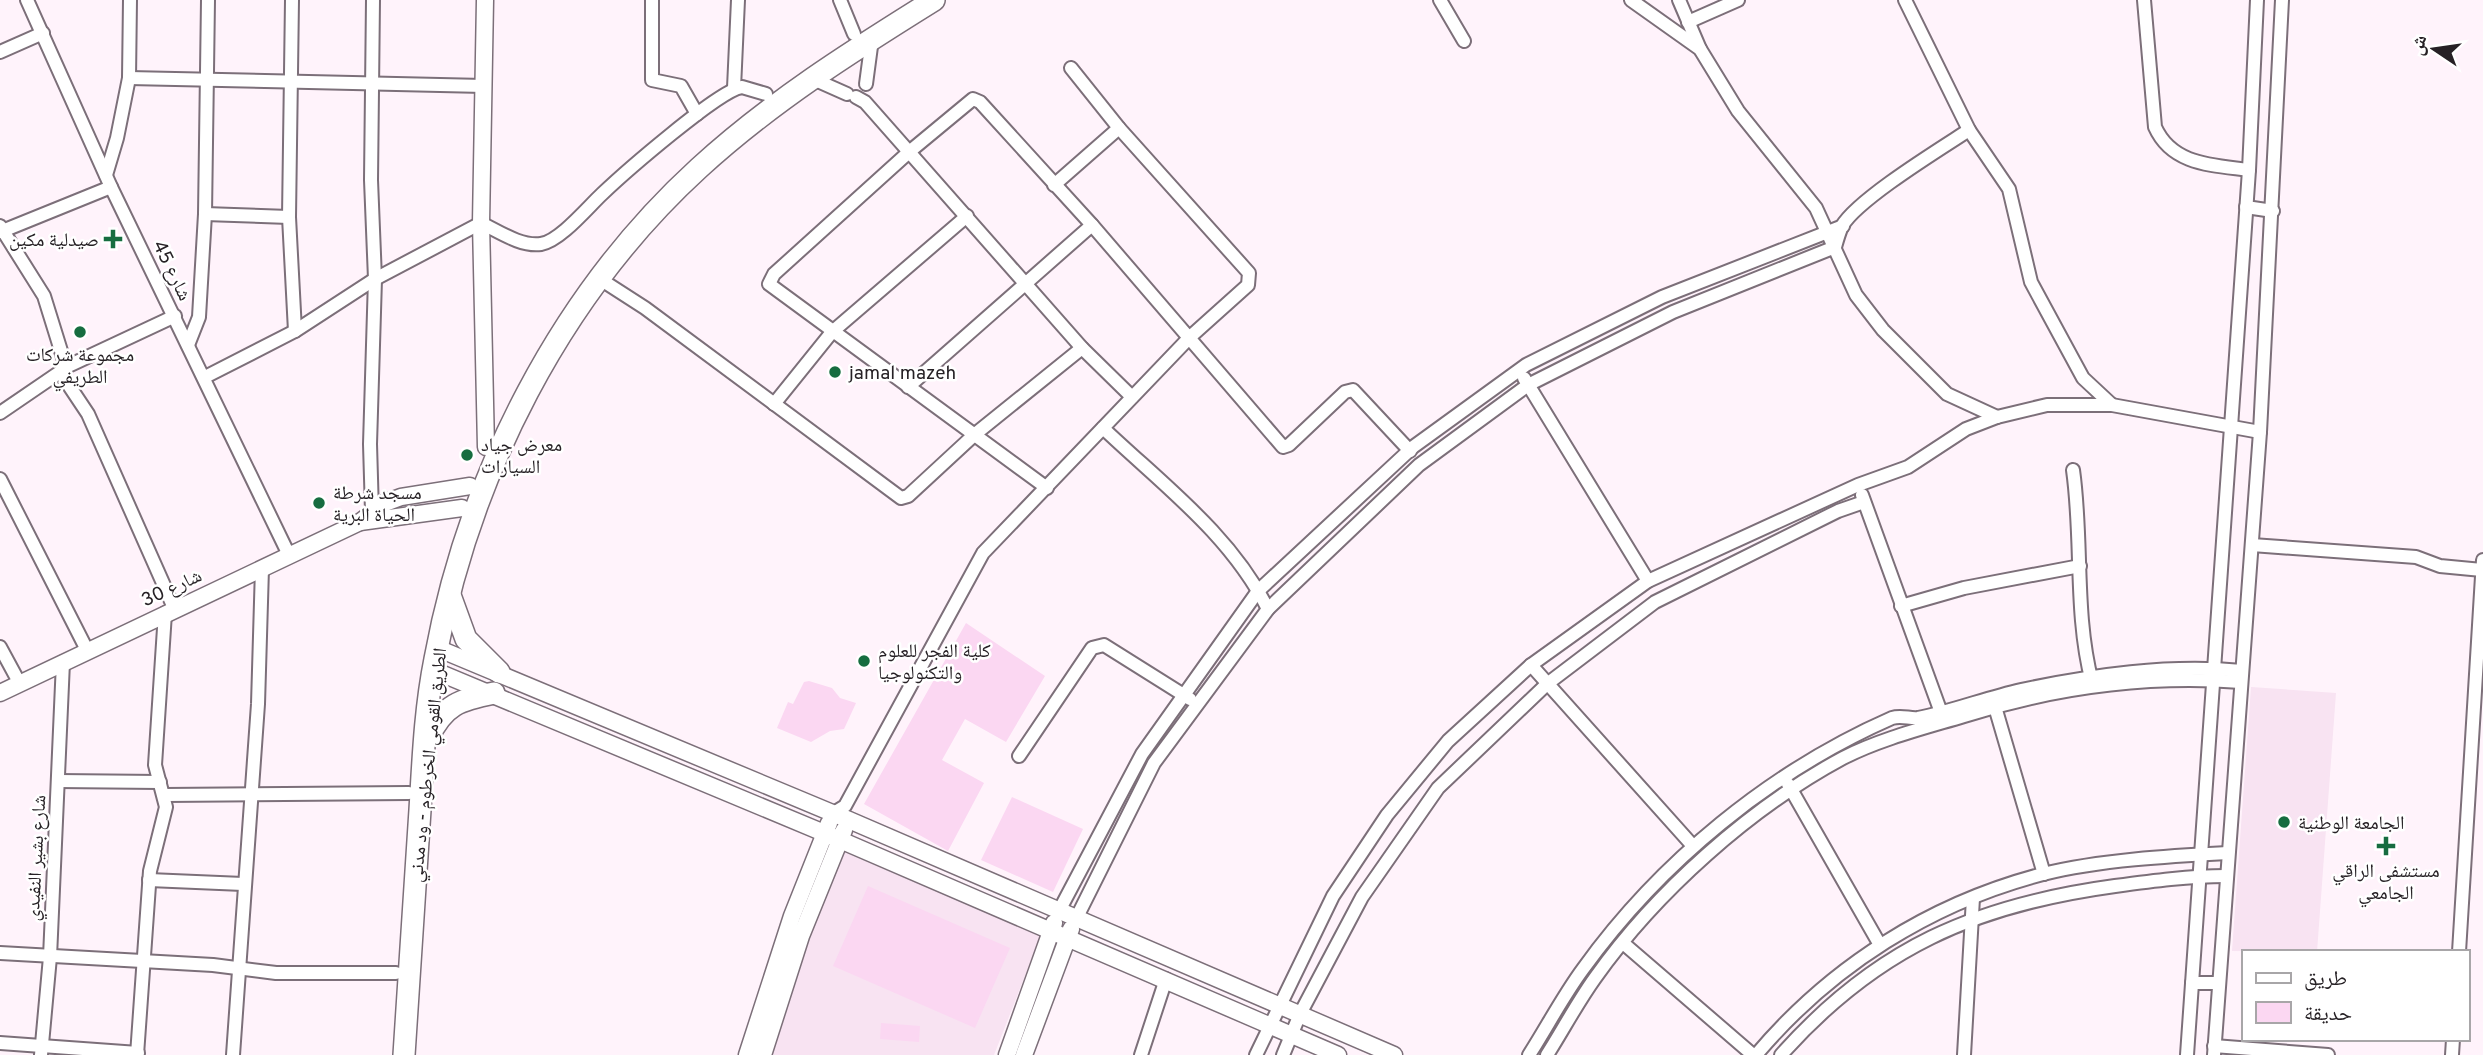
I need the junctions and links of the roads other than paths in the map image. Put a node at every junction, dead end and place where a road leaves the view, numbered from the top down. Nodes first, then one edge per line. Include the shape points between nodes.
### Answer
1 (27, 0) edge
2 (38, 0) edge
3 (130, 0) edge
4 (208, 0) edge
5 (292, 0) edge
6 (373, 0) edge
7 (485, 0) edge
8 (652, 0) edge
9 (738, 0) edge
10 (840, 0) edge
11 (909, 0) edge
12 (934, 0) edge
13 (1440, 0) edge
14 (1631, 0) edge
15 (1679, 0) edge
16 (1738, 0) edge
17 (1905, 0) edge
18 (2144, 0) edge
19 (2257, 0) edge
20 (2282, 0) edge
21 (36, 19) junction
22 (1688, 22) junction
23 (43, 33) junction
24 (863, 36) junction
25 (1464, 41) dead end
26 (1700, 49) junction
27 (0, 52) edge
28 (1071, 68) dead end
29 (129, 78) junction
30 (811, 78) junction
31 (209, 81) junction
32 (291, 84) junction
33 (371, 84) junction
34 (484, 86) junction
35 (734, 88) junction
36 (766, 94) junction
37 (860, 94) junction
38 (697, 114) junction
39 (1119, 128) junction
40 (1969, 130) junction
41 (909, 152) junction
42 (2249, 170) junction
43 (108, 181) junction
44 (1054, 185) junction
45 (2246, 207) junction
46 (2273, 211) junction
47 (205, 214) junction
48 (967, 216) junction
49 (289, 217) junction
50 (481, 223) junction
51 (1092, 225) junction
52 (1843, 226) junction
53 (1, 230) edge
54 (1827, 231) junction
55 (1835, 247) junction
56 (375, 279) junction
57 (600, 279) junction
58 (1026, 285) junction
59 (1662, 297) junction
60 (175, 316) junction
61 (1666, 316) junction
62 (295, 331) junction
63 (832, 331) junction
64 (1190, 337) junction
65 (188, 345) junction
66 (1082, 348) junction
67 (1519, 369) junction
68 (63, 370) junction
69 (205, 377) junction
70 (1528, 385) junction
71 (908, 387) junction
72 (1132, 397) junction
73 (774, 404) junction
74 (2112, 405) junction
75 (0, 413) edge
76 (1997, 417) junction
77 (2231, 424) junction
78 (1102, 428) junction
79 (2260, 432) junction
80 (974, 435) junction
81 (486, 447) junction
82 (1410, 451) junction
83 (2073, 470) dead end
84 (1858, 485) junction
85 (1, 486) edge
86 (470, 486) junction
87 (1047, 488) junction
88 (1864, 502) junction
89 (462, 508) junction
90 (366, 517) junction
91 (2252, 545) junction
92 (289, 555) junction
93 (2482, 565) edge
94 (2080, 566) junction
95 (262, 568) junction
96 (1647, 581) junction
97 (1258, 591) junction
98 (450, 595) junction
99 (1901, 606) junction
100 (1268, 609) junction
101 (169, 611) junction
102 (0, 647) edge
103 (437, 648) junction
104 (87, 650) junction
105 (63, 662) junction
106 (1531, 665) junction
107 (433, 670) junction
108 (2214, 674) junction
109 (2241, 677) junction
110 (2091, 681) junction
111 (497, 682) junction
112 (20, 684) junction
113 (1547, 684) junction
114 (0, 693) edge
115 (1185, 695) junction
116 (1994, 701) junction
117 (1198, 704) junction
118 (1942, 717) junction
119 (425, 747) junction
120 (1019, 756) dead end
121 (1784, 777) junction
122 (58, 781) junction
123 (162, 789) junction
124 (1791, 791) junction
125 (409, 793) junction
126 (250, 795) junction
127 (842, 814) junction
128 (824, 832) junction
129 (840, 840) junction
130 (1693, 846) junction
131 (921, 852) junction
132 (2228, 853) junction
133 (2201, 855) junction
134 (913, 871) junction
135 (2044, 874) junction
136 (2200, 876) junction
137 (2226, 876) junction
138 (149, 880) junction
139 (243, 884) junction
140 (812, 885) junction
141 (1973, 898) junction
142 (1059, 911) junction
143 (1973, 918) junction
144 (1076, 919) junction
145 (1051, 930) junction
146 (1067, 937) junction
147 (1623, 943) junction
148 (1880, 945) junction
149 (2459, 950) edge
150 (0, 953) edge
151 (50, 957) junction
152 (143, 963) junction
153 (239, 968) junction
154 (396, 973) junction
155 (1166, 979) junction
156 (2219, 983) junction
157 (2192, 984) junction
158 (1278, 1004) junction
159 (1300, 1014) junction
160 (1269, 1025) junction
161 (1291, 1034) junction
162 (0, 1043) edge
163 (41, 1050) edge
164 (2214, 1051) edge
165 (137, 1054) edge
166 (233, 1055) edge
167 (391, 1055) edge
168 (404, 1055) edge
169 (747, 1055) edge
170 (763, 1055) edge
171 (1007, 1055) edge
172 (1024, 1055) edge
173 (1141, 1055) edge
174 (1256, 1055) edge
175 (1283, 1055) edge
176 (1338, 1055) edge
177 (1394, 1055) edge
178 (1529, 1055) edge
179 (1547, 1055) edge
180 (1755, 1055) edge
181 (1781, 1055) edge
182 (1964, 1055) edge
183 (2187, 1055) edge
184 (2328, 1055) edge

1 - 21 street, شارع 45
2 - 21 street
3 - 29 street
4 - 31 street
5 - 32 street
6 - 33 street
7 - 34 street
8 - 38 street via 652,80 681,86
9 - 35 street
10 - 24 street
11 - 24 highway, الطريق القومي الخرطوم - ود مدني
12 - 24 highway, الطريق القومي الخرطوم - ود مدني
13 - 25 street
14 - 26 street
15 - 22 street
16 - 22 street
17 - 40 street
18 - 42 street via 2155,127 2161,140 2177,155 2198,163
19 - 42 street
20 - 46 street
21 - 23 street, شارع 45
22 - 26 street
23 - 27 street
23 - 43 street, شارع 45
24 - 30 highway, الطريق القومي الخرطوم - ود مدني
24 - 36 highway, الطريق القومي الخرطوم - ود مدني
24 - 37 street
26 - 54 street via 1738,111 1816,208
28 - 39 street
29 - 31 street
29 - 43 street
30 - 37 street
30 - 57 highway, الطريق القومي الخرطوم - ود مدني via 697,169
31 - 32 street
31 - 47 street
32 - 33 street
32 - 49 street
33 - 34 street
33 - 56 street
34 - 50 street
35 - 36 street via 748,87
35 - 38 street
36 - 81 highway, الطريق القومي الخرطوم - ود مدني via 639,209 590,270 531,359
37 - 41 street
38 - 50 street via 543,244 527,243
39 - 44 street
39 - 64 street via 1249,273 1248,285
40 - 52 street via 1894,180
40 - 74 street via 2010,189 2031,282 2083,378
41 - 44 street via 973,99
41 - 48 street
41 - 63 street via 774,274 769,284
42 - 45 street
43 - 53 street
43 - 60 street, شارع 45
44 - 51 street
45 - 46 street
45 - 77 street
46 - 79 street
47 - 49 street
47 - 65 street via 199,317
48 - 58 street
48 - 63 street
49 - 62 street
50 - 56 street
50 - 81 street
51 - 58 street
51 - 64 street
52 - 54 street
52 - 55 street
53 - 68 street via 44,296
54 - 55 street
54 - 59 street
55 - 61 street
55 - 76 street via 1856,295 1883,330 1947,394
56 - 62 street
56 - 90 street
57 - 73 street
57 - 98 highway, الطريق القومي الخرطوم - ود مدني via 543,366 499,449 464,542
58 - 66 street
58 - 71 street
59 - 61 street
59 - 67 street
60 - 65 street, شارع 45
60 - 68 street
61 - 70 street
62 - 69 street
63 - 71 street
63 - 73 street
64 - 72 street
64 - 82 street via 1283,447 1345,392 1353,390
65 - 69 street, شارع 45
66 - 72 street
66 - 80 street
67 - 70 street
67 - 82 street
68 - 75 street
68 - 101 street via 88,414
69 - 92 street, شارع 45
70 - 96 street
70 - 100 street via 1419,465
71 - 80 street
72 - 78 street
73 - 80 street via 903,498
74 - 76 street via 2047,405
74 - 77 street
76 - 84 street via 1966,429 1908,467
77 - 79 street
77 - 108 street
78 - 87 street
78 - 97 street via 1199,516 1233,552
79 - 91 street
80 - 87 street
81 - 86 highway, الطريق القومي الخرطوم - ود مدني
82 - 97 street
83 - 94 street via 2080,516
84 - 88 street
84 - 96 street
85 - 104 street
86 - 89 highway, الطريق القومي الخرطوم - ود مدني
86 - 90 street, شارع 30 via 401,497
87 - 127 street via 983,553
88 - 99 street
88 - 113 street via 1655,602
89 - 90 street, شارع 30
89 - 125 highway, الطريق القومي الخرطوم - ود مدني via 421,658
90 - 92 street, شارع 30
91 - 93 street via 2416,557 2440,566
91 - 109 street
92 - 95 street, شارع 30
93 - 149 street
94 - 99 street
94 - 110 street via 2084,646
95 - 101 street, شارع 30
95 - 126 street
96 - 106 street
97 - 100 street
97 - 115 street
98 - 103 highway, الطريق القومي الخرطوم - ود مدني
98 - 111 highway via 466,639
99 - 118 street
100 - 117 street
101 - 104 street, شارع 30
101 - 123 street via 155,765
102 - 112 street
103 - 107 highway, الطريق القومي الخرطوم - ود مدني
103 - 111 street
104 - 105 street, شارع 30
105 - 112 street, شارع 30
105 - 122 street, شارع بشير النفيدي
106 - 113 street
106 - 158 street via 1448,741 1387,815 1333,896
107 - 111 street
107 - 119 highway, الطريق القومي الخرطوم - ود مدني
108 - 109 street
108 - 110 street
108 - 133 street
109 - 132 street
110 - 116 street
111 - 119 highway via 453,705 436,723
111 - 127 street
111 - 128 street
112 - 114 street, شارع 30
113 - 130 street
113 - 159 street via 1438,788 1362,897
115 - 117 street
115 - 120 street via 1098,645
115 - 142 street via 1142,754
116 - 118 street
116 - 135 street
117 - 144 street via 1154,763
118 - 121 street via 1896,716
118 - 124 street via 1845,757
119 - 168 highway, الطريق القومي الخرطوم - ود مدني
121 - 124 street
121 - 130 street
122 - 123 street
122 - 151 street, شارع بشير النفيدي
123 - 126 street
123 - 138 street via 163,826
124 - 147 street via 1739,827
124 - 148 street
125 - 126 street
125 - 154 highway, الطريق القومي الخرطوم - ود مدني
126 - 139 street
127 - 128 street
127 - 129 street
127 - 131 street
128 - 129 street
128 - 140 street
129 - 134 street
129 - 140 street
130 - 178 street via 1624,917 1582,970
131 - 134 street
131 - 142 street
132 - 133 street
132 - 137 street
133 - 135 street
133 - 136 street
134 - 145 street
135 - 141 street
136 - 137 street
136 - 143 street via 2049,895
136 - 157 street
137 - 156 street
138 - 139 street
138 - 152 street
139 - 153 street
140 - 169 street via 761,1004
140 - 170 street
141 - 143 street
141 - 148 street
142 - 144 street
142 - 145 street
143 - 181 street via 1913,945 1867,977
143 - 182 street
144 - 146 street
144 - 158 street
145 - 146 street
145 - 171 street
146 - 155 street
146 - 172 street
147 - 179 street via 1594,979
147 - 180 street
148 - 180 street via 1836,975
150 - 151 street
151 - 152 street
151 - 163 street, شارع بشير النفيدي
152 - 153 street
152 - 165 street
153 - 154 street via 276,973
153 - 166 street
154 - 167 highway, الطريق القومي الخرطوم - ود مدني
155 - 160 street
155 - 173 street
156 - 157 street
156 - 164 street
157 - 183 street
158 - 159 street
158 - 160 street
159 - 161 street
159 - 177 street
160 - 161 street
160 - 174 street
161 - 175 street
161 - 176 street
162 - 163 street
163 - 165 street
164 - 184 street

